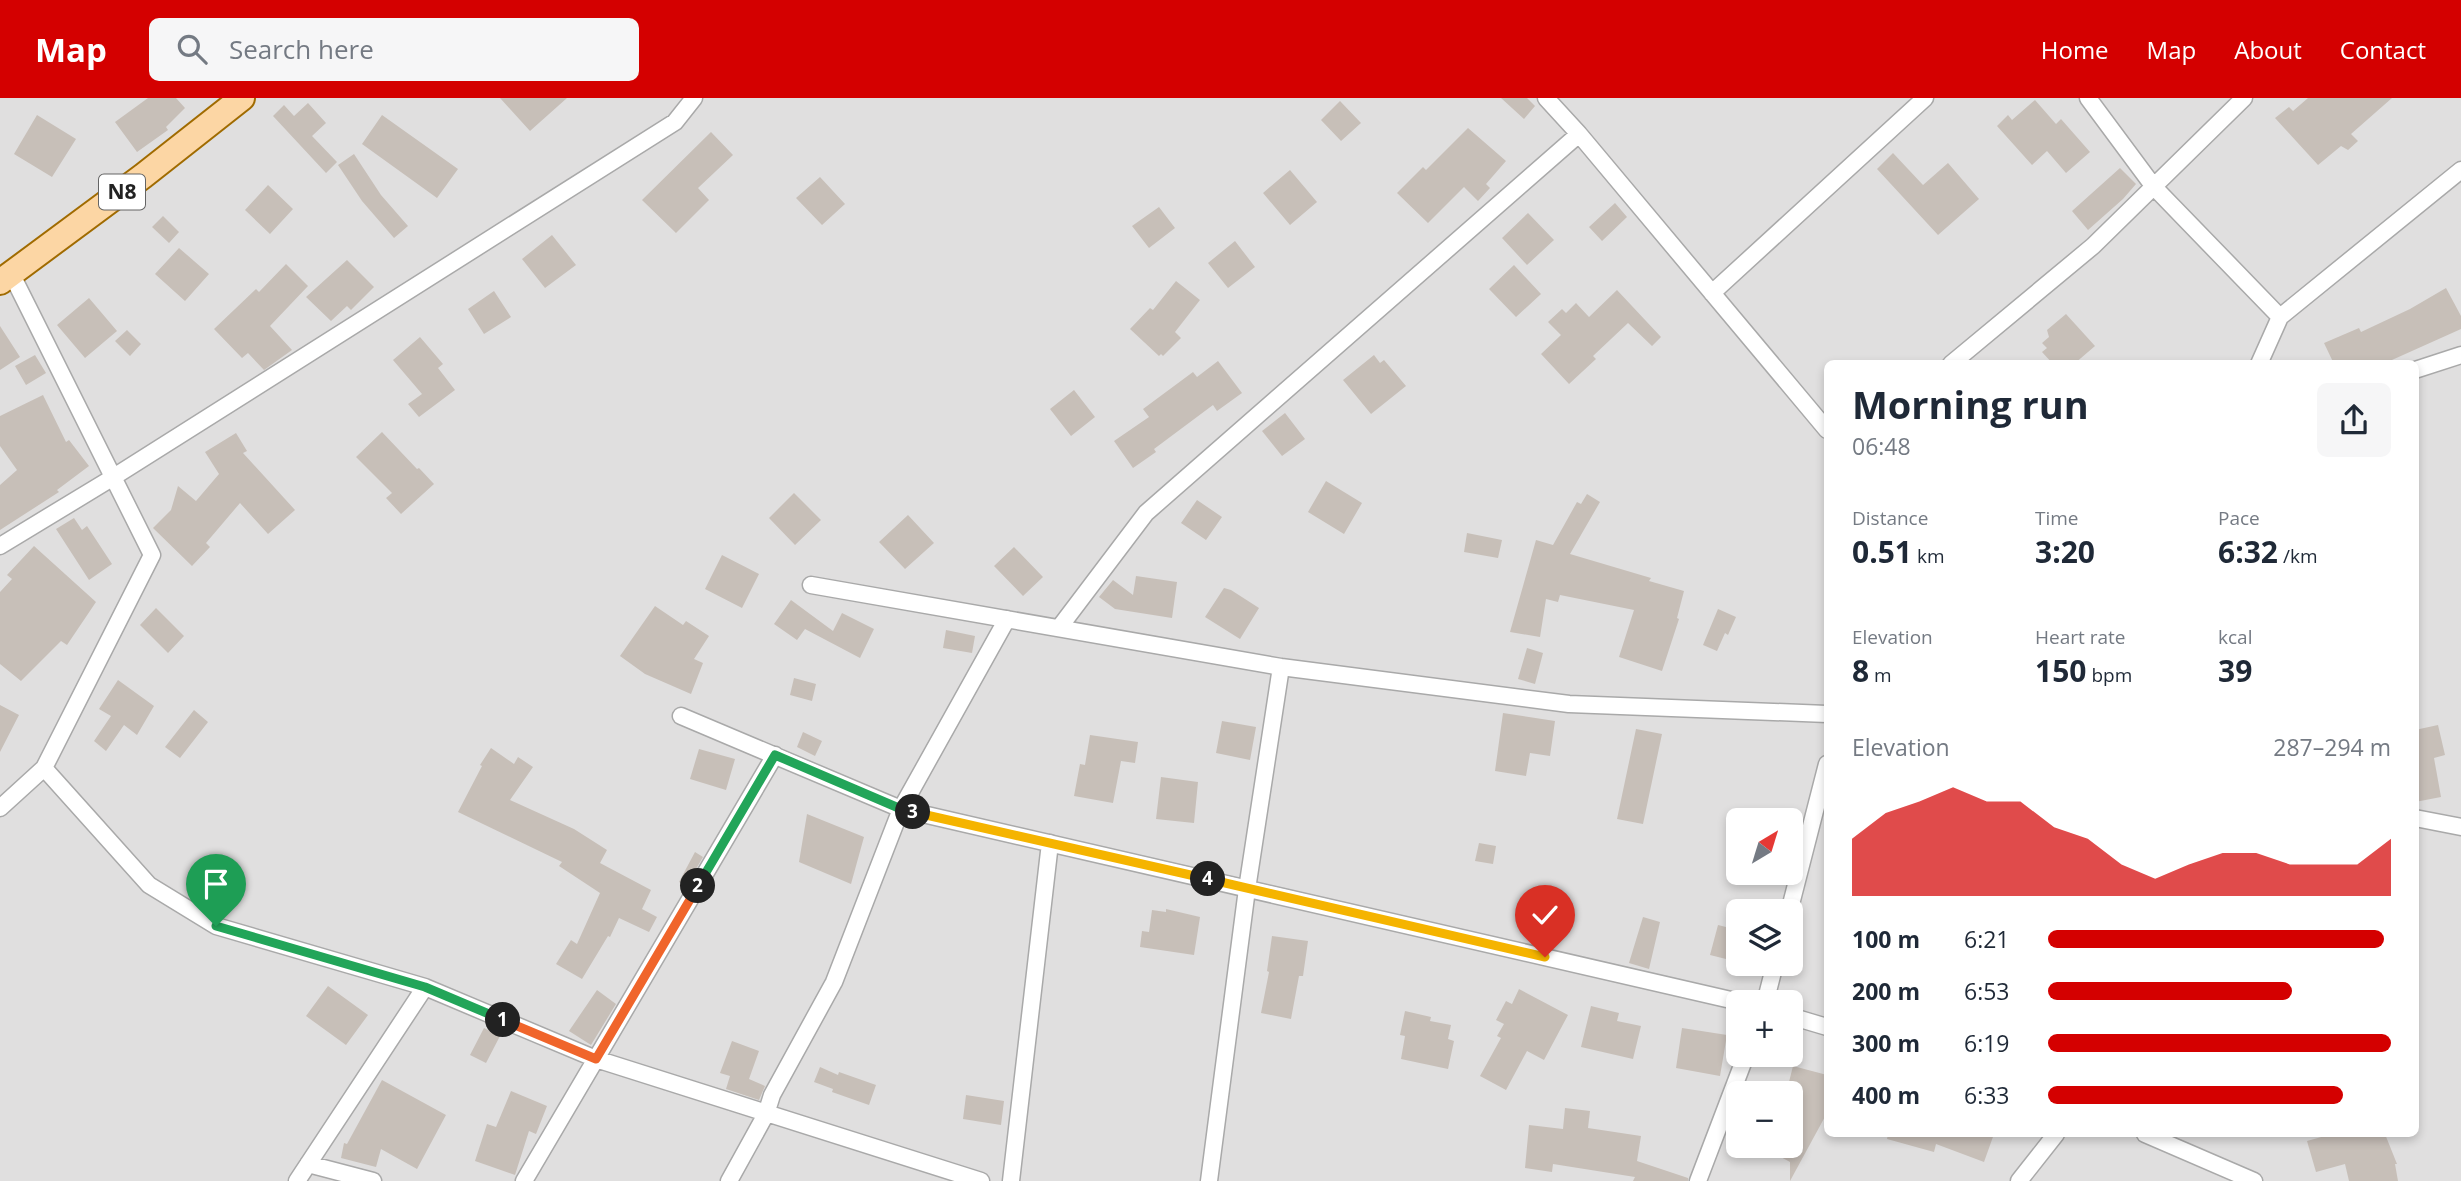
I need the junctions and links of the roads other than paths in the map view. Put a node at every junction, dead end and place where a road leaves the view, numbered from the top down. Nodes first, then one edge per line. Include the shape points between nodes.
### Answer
1 (242, 98) edge
2 (694, 98) edge
3 (1546, 98) edge
4 (1925, 98) edge
5 (2088, 98) edge
6 (2244, 98) edge
7 (1579, 134) junction
8 (2461, 170) edge
9 (2154, 187) junction
10 (6, 279) edge
11 (1712, 293) junction
12 (2280, 317) junction
13 (2461, 355) edge
14 (1956, 360) edge
15 (2261, 360) edge
16 (2419, 369) edge
17 (1824, 426) edge
18 (112, 478) junction
19 (0, 545) edge
20 (811, 585) dead end
21 (1007, 619) junction
22 (1059, 628) junction
23 (1281, 667) junction
24 (1824, 714) edge
25 (681, 716) dead end
26 (775, 755) junction
27 (44, 768) junction
28 (1824, 776) edge
29 (0, 808) edge
30 (901, 809) junction
31 (2419, 819) edge
32 (2461, 827) edge
33 (1050, 843) junction
34 (1247, 888) junction
35 (1792, 899) edge
36 (425, 987) junction
37 (1726, 999) edge
38 (1803, 1020) edge
39 (1824, 1026) edge
40 (596, 1059) junction
41 (1742, 1067) edge
42 (765, 1114) junction
43 (2054, 1137) edge
44 (2152, 1137) edge
45 (308, 1164) junction
46 (297, 1181) edge
47 (373, 1181) edge
48 (524, 1181) edge
49 (729, 1181) edge
50 (981, 1181) edge
51 (1012, 1181) edge
52 (1209, 1181) edge
53 (1699, 1181) edge
54 (2020, 1181) edge
55 (2254, 1181) edge

1 - 10 main road, N8
2 - 18 street via 675,122
3 - 7 street
4 - 11 street
5 - 9 street
6 - 9 street
7 - 11 street
7 - 22 street via 1146,513
8 - 12 street
9 - 12 street
9 - 14 street via 2093,246
10 - 18 street
11 - 17 street
12 - 15 street
13 - 16 street
18 - 19 street
18 - 27 street via 152,555
20 - 21 street
21 - 22 street
21 - 30 street
22 - 23 street
23 - 24 street via 1569,704
23 - 34 street
25 - 26 street
26 - 30 street
26 - 40 street
27 - 29 street
27 - 36 street via 149,885 216,926
28 - 35 street
30 - 33 street
30 - 42 street via 834,982
31 - 32 street
33 - 34 street
33 - 51 street
34 - 37 street
34 - 52 street
36 - 40 street
36 - 45 street
38 - 39 street
40 - 42 street
40 - 48 street
41 - 53 street
42 - 49 street
42 - 50 street
43 - 54 street
44 - 55 street
45 - 46 street
45 - 47 street

